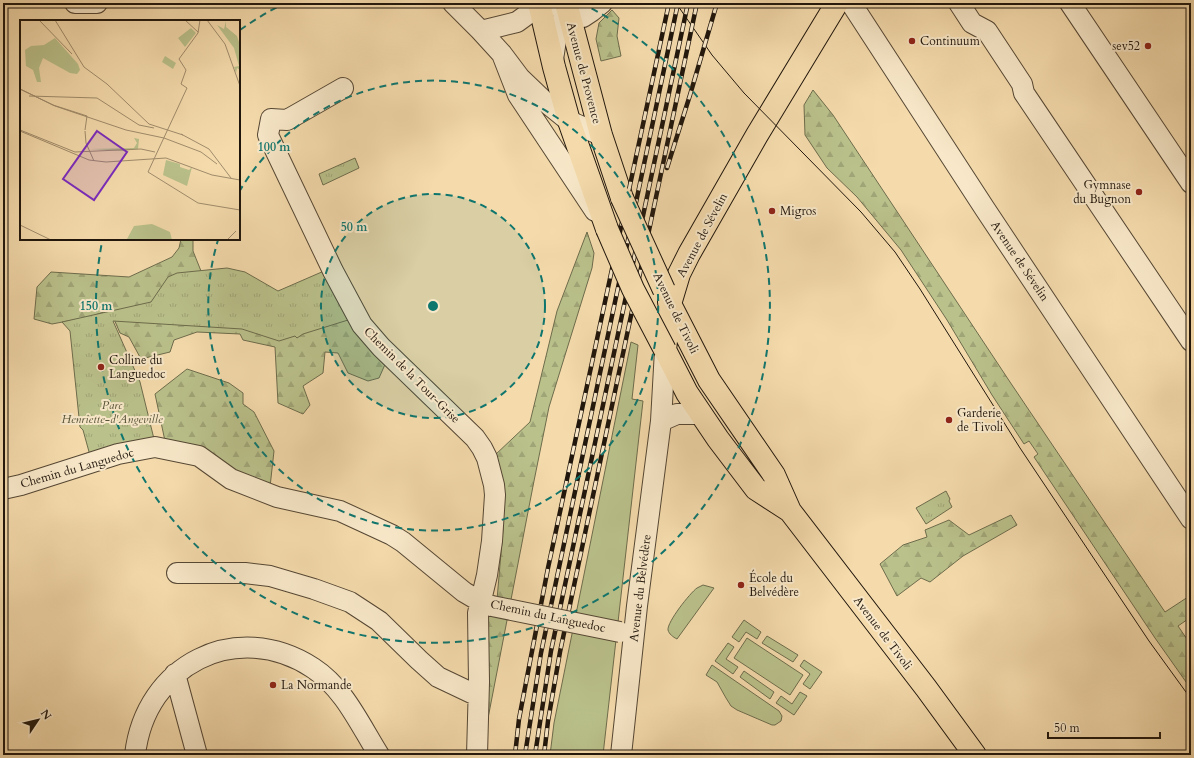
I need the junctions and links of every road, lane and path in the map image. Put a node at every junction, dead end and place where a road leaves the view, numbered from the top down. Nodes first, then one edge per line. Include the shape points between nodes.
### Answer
1 (75, 3) edge
2 (97, 3) edge
3 (453, 3) edge
4 (602, 3) edge
5 (837, 3) edge
6 (851, 3) edge
7 (959, 3) edge
8 (1070, 3) edge
9 (539, 4) edge
10 (569, 5) edge
11 (481, 30) junction
12 (502, 54) junction
13 (553, 63) junction
14 (343, 88) dead end
15 (569, 120) junction
16 (601, 135) junction
17 (1191, 183) edge
18 (607, 229) junction
19 (667, 297) junction
20 (1191, 340) edge
21 (665, 350) junction
22 (700, 414) junction
23 (661, 422) junction
24 (3, 489) edge
25 (790, 511) junction
26 (1191, 519) edge
27 (178, 573) dead end
28 (486, 604) junction
29 (627, 633) junction
30 (176, 674) junction
31 (478, 696) junction
32 (134, 755) edge
33 (198, 755) edge
34 (379, 755) edge
35 (477, 755) edge
36 (621, 755) edge
37 (975, 755) edge

1 - 2 street
3 - 11 street, Avenue de Tivoli
4 - 10 street, Avenue de Provence via 583,17
5 - 19 main road, Avenue de Sévelin via 699,235
6 - 26 street, Avenue de Sévelin
7 - 20 street via 972,23 987,31 1022,84 1024,93
8 - 17 street
9 - 10 street, Avenue de Provence
9 - 11 street via 517,22
9 - 13 main road, Avenue de Provence
10 - 13 street, Avenue de Provence via 556,34
10 - 16 main road, Avenue de Provence
11 - 12 street, Avenue de Tivoli
12 - 15 street, Avenue de Tivoli via 520,78
12 - 18 street, Avenue de Tivoli via 518,95
13 - 15 main road, Avenue de Provence
14 - 28 street, Chemin de la Tour-Grise via 287,120 271,119 268,135 333,271 362,325 475,438 487,458 495,495
15 - 16 street, Avenue de Tivoli
15 - 18 main road, Avenue de Tivoli
16 - 19 main road, Avenue de Tivoli, bridge via 622,198
18 - 21 main road, Avenue de Tivoli, bridge via 633,289
19 - 21 main road, Avenue du Belvédère
19 - 25 main road, Avenue de Tivoli via 709,380 774,475
21 - 22 main road, Avenue de Tivoli
21 - 23 street, Avenue du Belvédère
22 - 23 street via 677,414
22 - 25 main road, Avenue de Tivoli via 756,489
23 - 29 street, Avenue du Belvédère via 637,606
24 - 28 street, Chemin du Languedoc via 118,454 155,447 199,456 231,479 277,497 340,512 392,535 464,592
25 - 37 main road, Avenue de Tivoli
27 - 31 street via 246,573 270,576 350,602 379,621 438,676
28 - 29 street, Chemin du Languedoc, bridge
28 - 31 street via 478,613
29 - 36 street, Avenue du Belvédère
30 - 32 street via 150,705 138,734
30 - 33 street
30 - 34 street via 189,664 221,651 253,648 287,654 314,668 336,689
31 - 35 street

